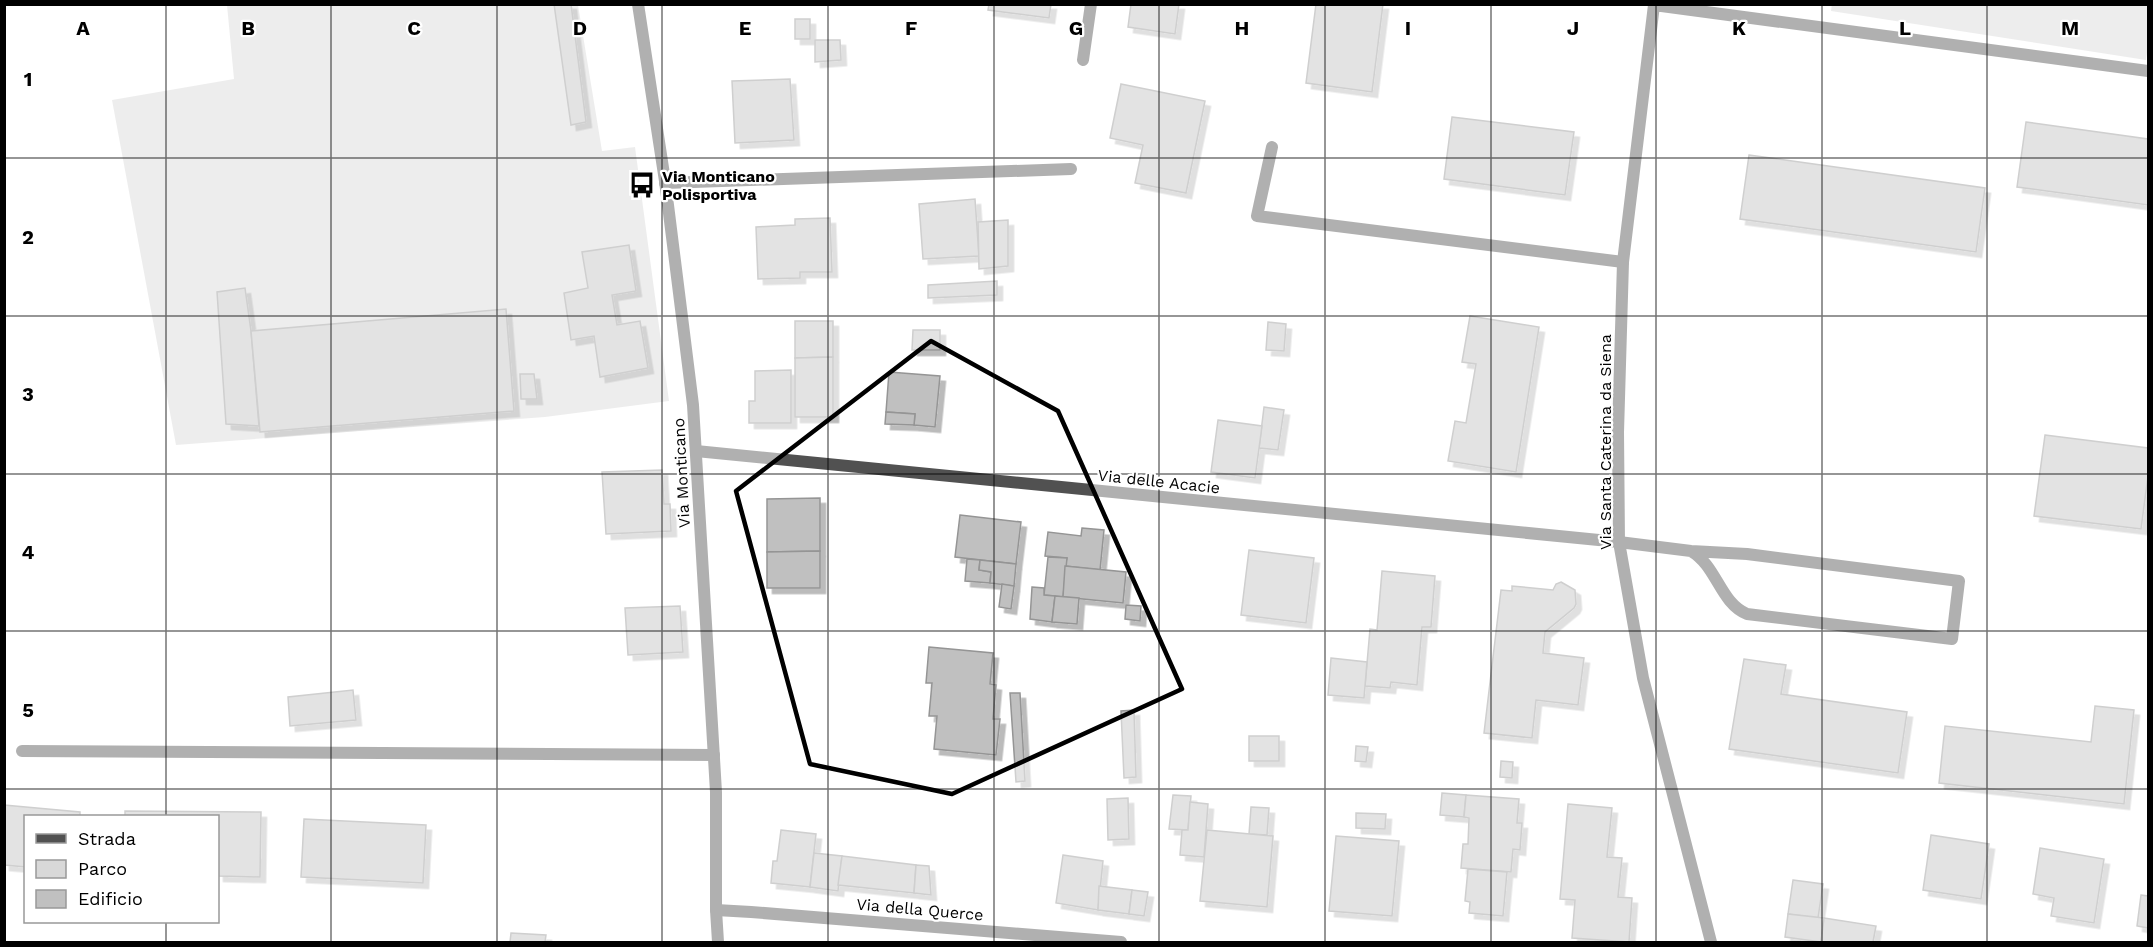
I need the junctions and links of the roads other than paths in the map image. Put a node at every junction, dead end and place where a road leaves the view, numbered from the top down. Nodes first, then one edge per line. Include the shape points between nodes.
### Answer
1 (638, 4) edge
2 (1091, 4) edge
3 (1654, 4) edge
4 (1083, 60) dead end
5 (2148, 71) edge
6 (1272, 147) dead end
7 (1071, 169) dead end
8 (665, 183) junction
9 (1623, 262) junction
10 (696, 452) junction
11 (1619, 542) junction
12 (1691, 551) junction
13 (22, 751) dead end
14 (714, 755) junction
15 (716, 910) junction
16 (718, 942) edge
17 (1121, 942) edge
18 (1710, 942) edge

1 - 8 street, Via Monticano
2 - 4 street
3 - 5 street
3 - 9 street, Via Santa Caterina da Siena
6 - 9 street via 1257,216
7 - 8 street
8 - 10 street, Via Monticano
9 - 11 street, Via Santa Caterina da Siena
10 - 11 street, Via delle Acacie
10 - 14 street, Via Monticano
11 - 12 street, Via delle Acacie
11 - 18 street, Via Santa Caterina da Siena via 1643,678
12 - 12 street, Via delle Acacie via 1702,558 1733,605 1747,614 1952,639 1959,581 1747,554
13 - 14 street
14 - 15 street, Via Monticano
15 - 16 street, Via Monticano
15 - 17 street, Via della Querce

